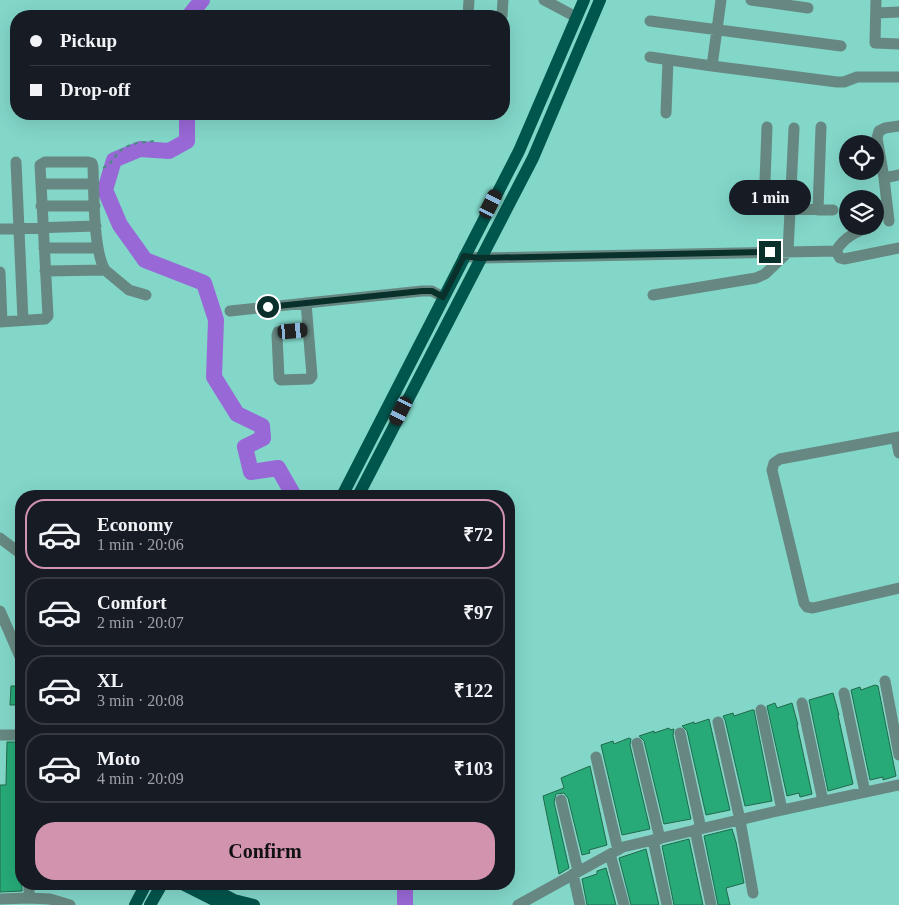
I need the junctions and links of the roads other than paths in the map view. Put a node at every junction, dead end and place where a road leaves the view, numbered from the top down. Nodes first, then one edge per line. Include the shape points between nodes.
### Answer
1 (544, 0) edge
2 (584, 0) edge
3 (600, 0) edge
4 (721, 0) edge
5 (751, 0) edge
6 (876, 0) edge
7 (808, 8) dead end
8 (899, 12) edge
9 (876, 13) junction
10 (576, 17) junction
11 (650, 21) dead end
12 (717, 30) junction
13 (899, 44) edge
14 (841, 46) dead end
15 (650, 58) dead end
16 (668, 60) junction
17 (712, 66) junction
18 (899, 77) edge
19 (666, 113) dead end
20 (899, 126) edge
21 (767, 127) dead end
22 (821, 127) dead end
23 (794, 128) dead end
24 (878, 135) edge
25 (16, 162) dead end
26 (899, 175) edge
27 (884, 178) joint
28 (41, 184) junction
29 (94, 184) junction
30 (41, 206) junction
31 (95, 206) junction
32 (742, 207) dead end
33 (764, 208) junction
34 (792, 209) junction
35 (818, 210) junction
36 (833, 210) dead end
37 (894, 220) edge
38 (96, 226) junction
39 (42, 227) junction
40 (19, 228) junction
41 (0, 229) edge
42 (850, 235) edge
43 (44, 248) junction
44 (98, 248) junction
45 (899, 248) edge
46 (836, 251) junction
47 (788, 252) junction
48 (464, 256) junction
49 (479, 258) junction
50 (105, 270) junction
51 (45, 271) junction
52 (0, 272) edge
53 (146, 295) dead end
54 (653, 295) dead end
55 (443, 297) junction
56 (306, 303) junction
57 (230, 311) dead end
58 (23, 320) junction
59 (1, 322) edge
60 (308, 329) junction
61 (897, 438) edge
62 (899, 453) edge
63 (345, 490) edge
64 (361, 490) edge
65 (0, 538) edge
66 (15, 549) edge
67 (899, 588) edge
68 (0, 610) edge
69 (15, 645) edge
70 (885, 681) dead end
71 (844, 693) dead end
72 (802, 703) dead end
73 (761, 710) dead end
74 (718, 722) dead end
75 (680, 733) dead end
76 (15, 734) edge
77 (0, 735) edge
78 (637, 743) dead end
79 (899, 755) edge
80 (596, 757) dead end
81 (899, 785) edge
82 (865, 792) junction
83 (561, 800) dead end
84 (823, 801) junction
85 (782, 810) junction
86 (740, 820) junction
87 (698, 830) junction
88 (657, 839) junction
89 (614, 852) junction
90 (575, 873) junction
91 (29, 890) edge
92 (143, 890) edge
93 (159, 890) edge
94 (194, 890) edge
95 (215, 890) edge
96 (753, 893) dead end
97 (29, 898) junction
98 (0, 899) edge
99 (70, 905) edge
100 (135, 905) edge
101 (150, 905) edge
102 (224, 905) edge
103 (254, 905) edge
104 (518, 905) edge
105 (580, 905) edge
106 (624, 905) edge
107 (667, 905) edge
108 (711, 905) edge

1 - 10 street
2 - 10 main road
3 - 49 main road via 533,158
4 - 12 street
5 - 7 street
6 - 9 street
8 - 9 street
9 - 13 street via 875,43
10 - 48 main road via 519,151
11 - 12 street
12 - 14 street
12 - 17 street
15 - 16 street
16 - 17 street
16 - 19 street
17 - 18 street via 837,82 857,77
20 - 24 street via 886,128
21 - 33 street
22 - 35 street
23 - 34 street
25 - 40 street
26 - 27 street
27 - 37 street
28 - 29 street
28 - 29 street via 42,163 88,162 93,167
28 - 30 street
29 - 31 street
30 - 31 street
30 - 39 street
31 - 38 street
32 - 33 street
33 - 34 street
34 - 35 street
34 - 47 street
35 - 36 street
38 - 39 street
38 - 44 street
39 - 40 street
39 - 43 street
40 - 41 street
40 - 58 street
42 - 46 street
43 - 44 street
43 - 51 street
44 - 50 street
45 - 46 street via 844,259
46 - 47 street
47 - 49 street
47 - 54 street via 762,276
48 - 49 street
48 - 55 main road
49 - 64 main road
50 - 51 street
50 - 53 street via 129,290
51 - 58 street via 47,318
52 - 59 street
55 - 56 street via 427,291
55 - 63 main road
56 - 57 street
56 - 60 street
58 - 59 street
60 - 60 street via 311,378 281,380 276,334
61 - 62 street
61 - 67 street via 780,459 772,470 807,607
65 - 66 street
68 - 69 street
70 - 79 street
71 - 82 street
72 - 84 street
73 - 85 street
74 - 86 street
75 - 87 street
76 - 77 street
78 - 88 street
80 - 89 street
81 - 82 street
82 - 84 street
83 - 90 street
84 - 85 street
85 - 86 street
86 - 87 street
86 - 96 street
87 - 88 street
87 - 108 street
88 - 89 street
88 - 107 street
89 - 90 street
89 - 106 street
90 - 104 street
90 - 105 street
91 - 97 street
92 - 100 main road
93 - 101 main road
94 - 102 main road
95 - 103 main road via 234,900
97 - 98 street
97 - 99 street

